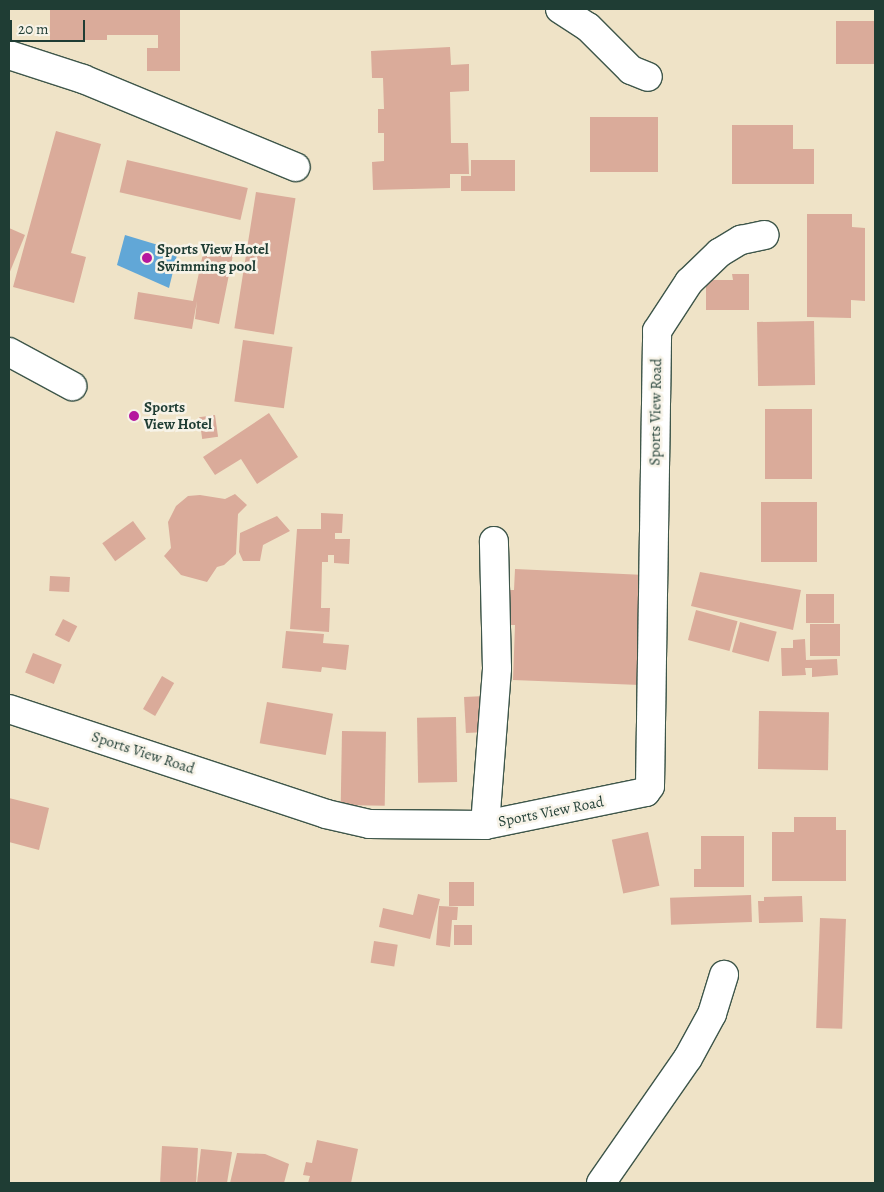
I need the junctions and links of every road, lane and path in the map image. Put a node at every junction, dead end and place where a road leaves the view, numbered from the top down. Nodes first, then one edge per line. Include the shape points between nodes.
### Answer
1 (560, 9) edge
2 (9, 55) edge
3 (648, 77) dead end
4 (295, 167) dead end
5 (764, 234) dead end
6 (9, 352) edge
7 (72, 386) dead end
8 (494, 541) dead end
9 (9, 709) edge
10 (485, 825) junction
11 (724, 976) dead end
12 (600, 1183) edge

1 - 3 street via 588,27 631,70
2 - 4 street via 83,79
5 - 10 street, Sports View Road via 741,240 719,253 689,282 657,331 650,786 644,794
6 - 7 street
8 - 10 street via 497,668
9 - 10 street, Sports View Road via 349,820 369,824
11 - 12 street via 712,1014 688,1058

